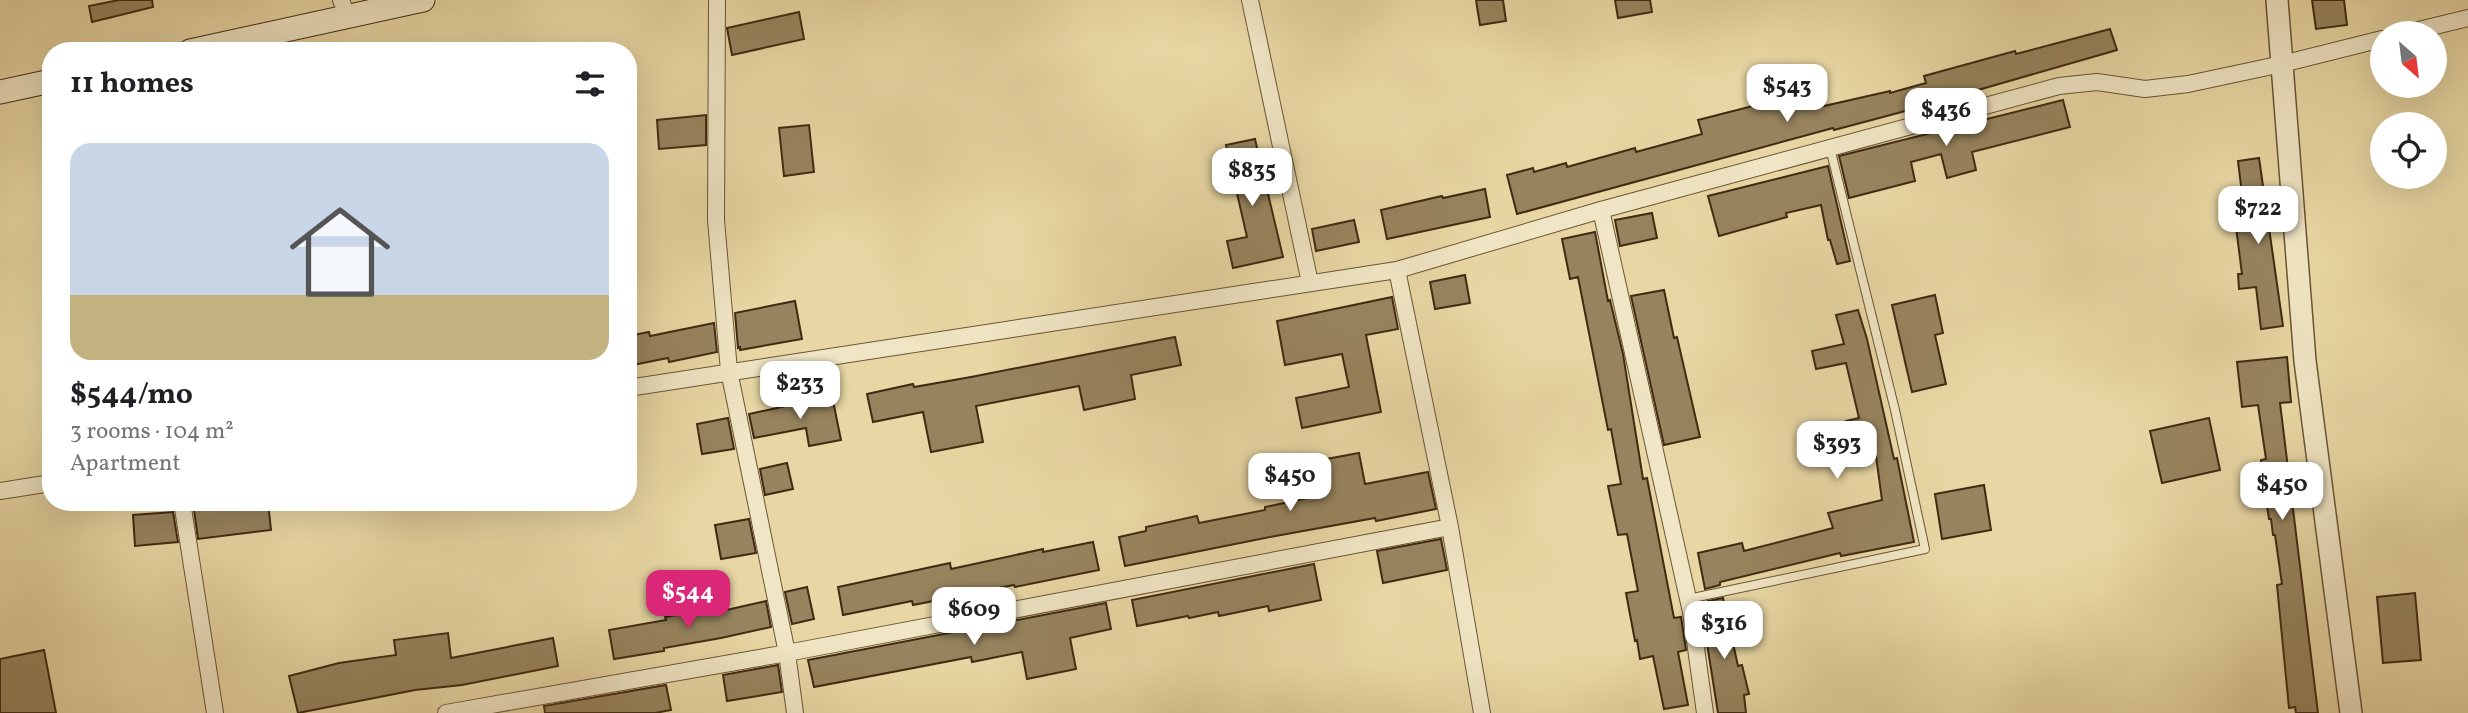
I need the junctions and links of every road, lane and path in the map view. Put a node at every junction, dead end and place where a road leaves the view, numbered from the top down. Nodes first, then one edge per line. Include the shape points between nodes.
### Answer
1 (423, 0) edge
2 (717, 0) edge
3 (1250, 0) edge
4 (2277, 0) edge
5 (344, 8) edge
6 (2468, 18) edge
7 (2447, 23) edge
8 (222, 42) edge
9 (2370, 42) edge
10 (2282, 64) junction
11 (42, 83) edge
12 (0, 92) edge
13 (1830, 148) junction
14 (1601, 210) junction
15 (1397, 270) junction
16 (1310, 282) junction
17 (729, 370) junction
18 (637, 386) edge
19 (42, 484) edge
20 (0, 491) edge
21 (183, 511) edge
22 (1450, 527) junction
23 (1688, 599) junction
24 (787, 653) junction
25 (215, 713) edge
26 (446, 713) edge
27 (795, 713) edge
28 (1482, 713) edge
29 (1705, 713) edge
30 (2351, 713) edge

1 - 5 main road
2 - 17 street via 716,220
3 - 16 street
4 - 10 street
5 - 8 main road
6 - 7 street
9 - 10 street
10 - 13 street via 2145,89 2097,82 2059,86
10 - 30 street via 2305,361
11 - 12 main road
13 - 14 street
13 - 23 lane via 1925,549
14 - 15 street
14 - 23 street
15 - 16 street
15 - 22 street
16 - 17 street
17 - 18 street
17 - 24 street
19 - 20 street
21 - 25 street
22 - 24 street
22 - 28 street
23 - 29 street
24 - 26 street
24 - 27 street

